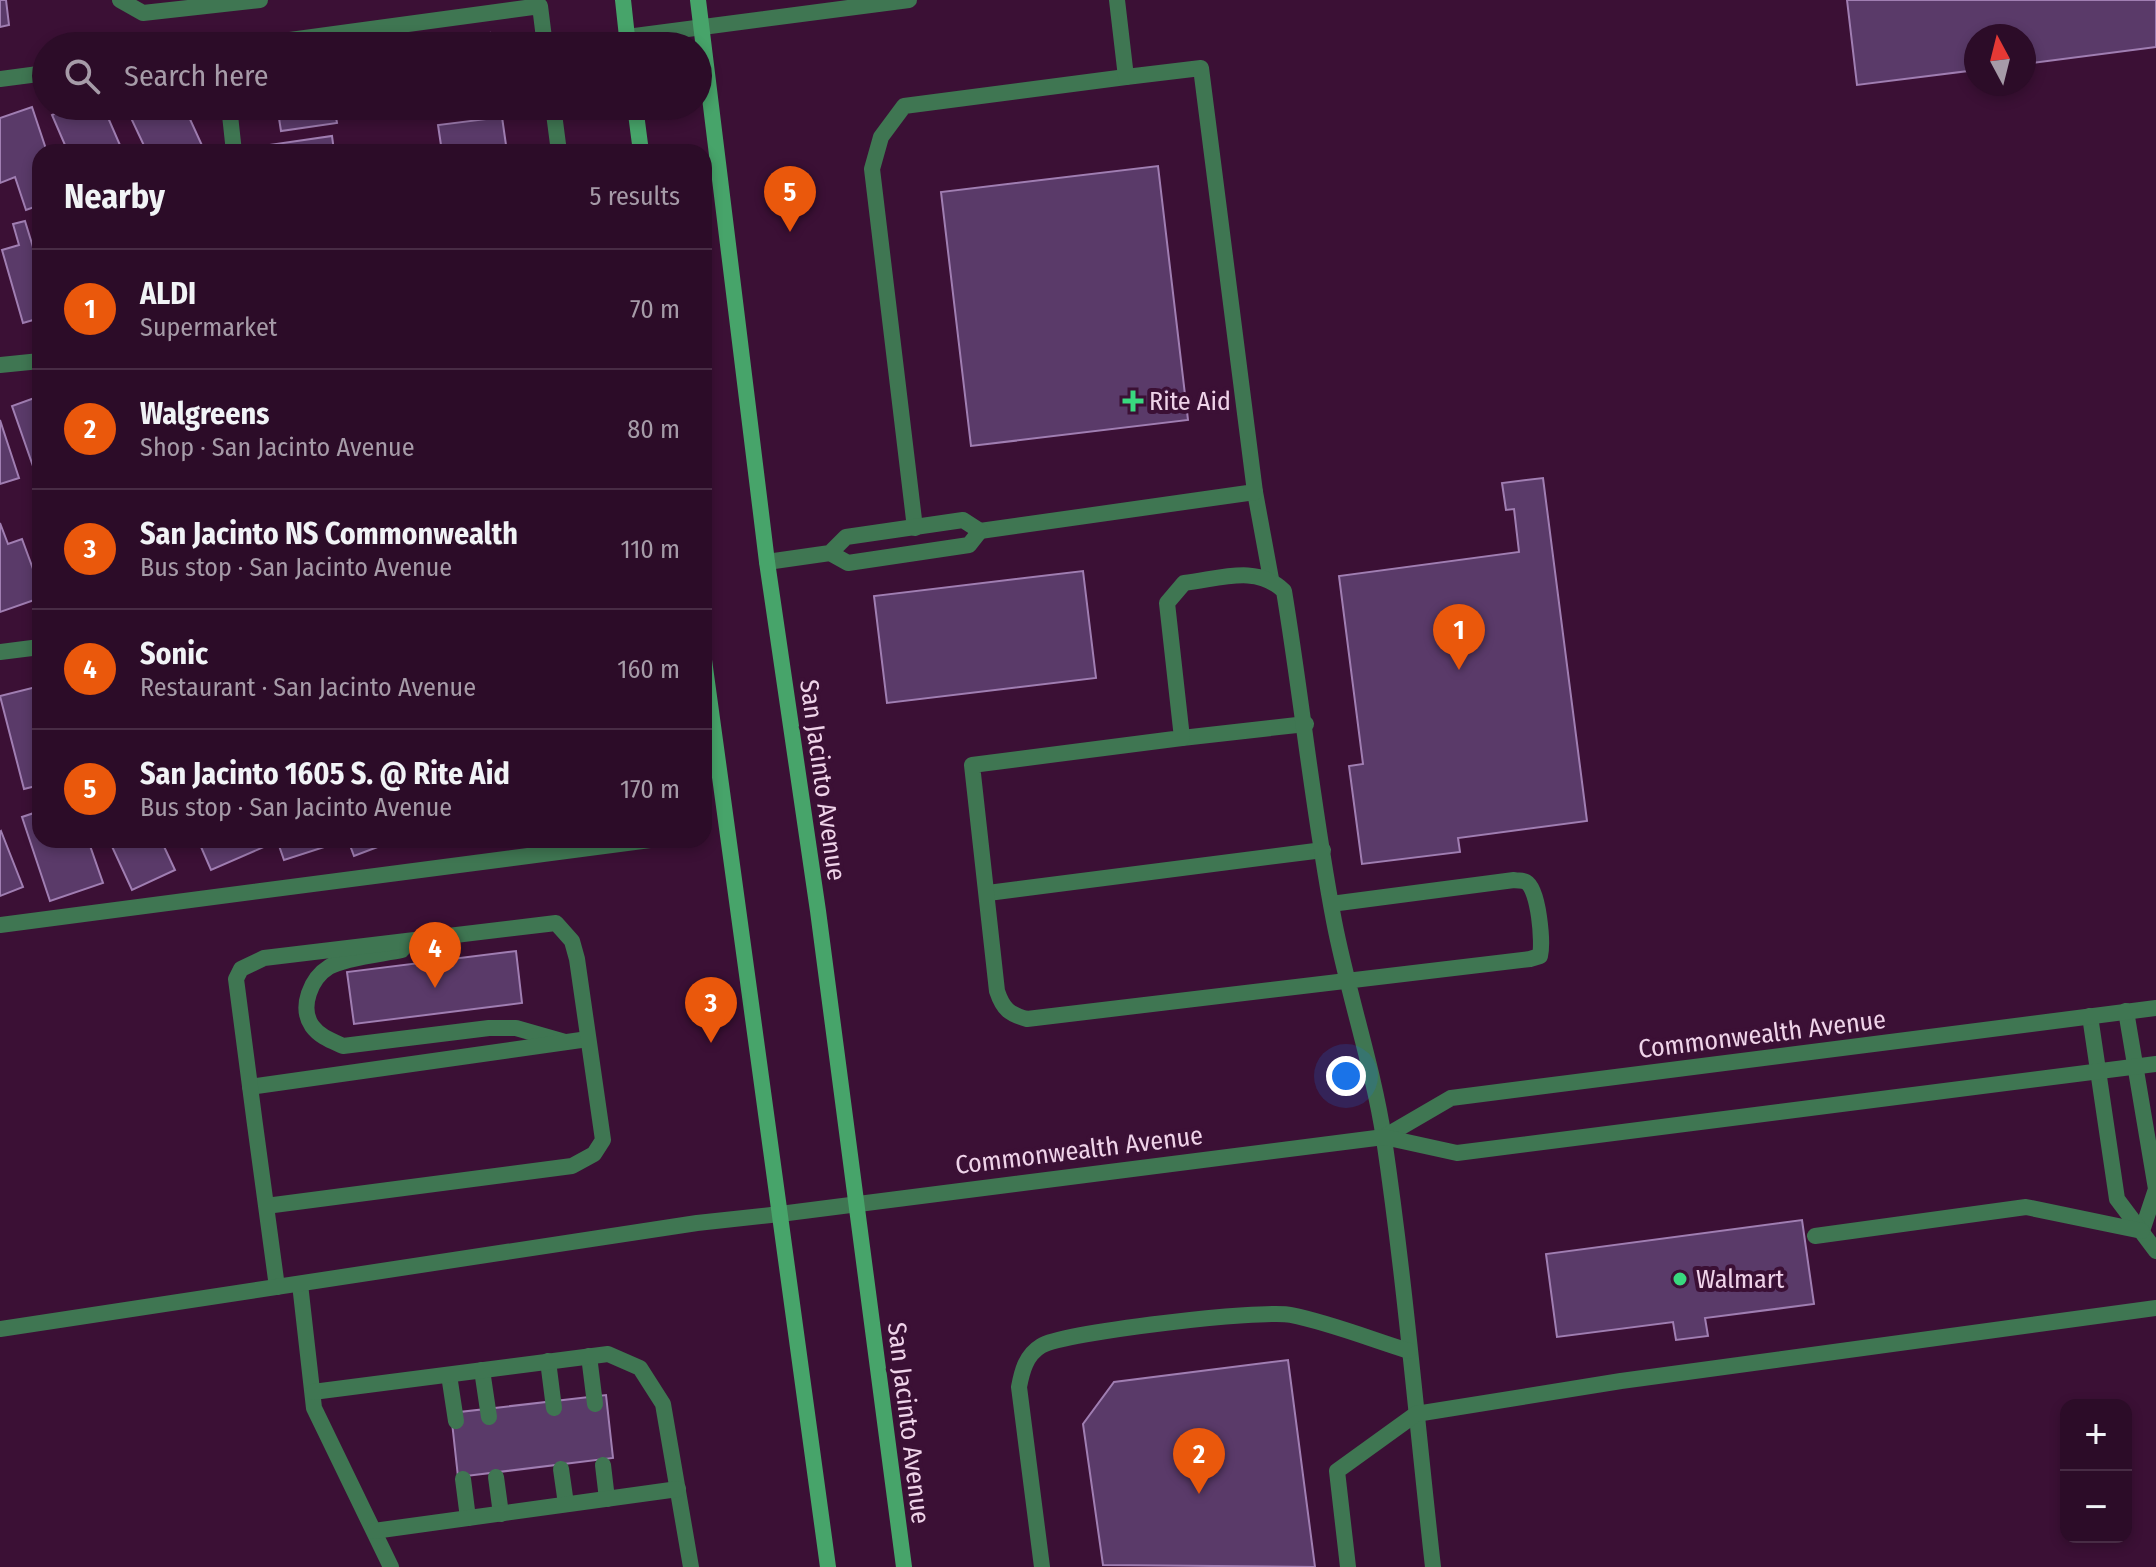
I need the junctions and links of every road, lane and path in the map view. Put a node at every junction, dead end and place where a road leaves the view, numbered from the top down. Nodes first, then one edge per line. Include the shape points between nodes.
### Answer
1 (120, 0) edge
2 (260, 0) edge
3 (623, 0) edge
4 (698, 0) edge
5 (909, 0) edge
6 (1117, 0) edge
7 (701, 29) junction
8 (349, 32) edge
9 (543, 32) edge
10 (627, 32) edge
11 (684, 32) edge
12 (701, 32) edge
13 (32, 75) edge
14 (1126, 77) junction
15 (0, 79) edge
16 (712, 118) edge
17 (231, 120) edge
18 (555, 120) edge
19 (637, 120) edge
20 (233, 144) edge
21 (558, 144) edge
22 (640, 144) edge
23 (32, 362) edge
24 (0, 365) edge
25 (1255, 492) junction
26 (915, 528) junction
27 (980, 531) junction
28 (830, 553) junction
29 (767, 562) junction
30 (1271, 579) junction
31 (32, 648) edge
32 (0, 652) edge
33 (712, 718) edge
34 (1306, 724) junction
35 (1182, 738) junction
36 (589, 848) edge
37 (1323, 850) junction
38 (988, 893) junction
39 (1331, 904) junction
40 (0, 925) edge
41 (494, 930) junction
42 (1347, 979) junction
43 (2156, 1008) edge
44 (2126, 1011) junction
45 (2090, 1016) junction
46 (588, 1039) junction
47 (565, 1042) junction
48 (2156, 1064) edge
49 (2136, 1066) junction
50 (2098, 1071) junction
51 (250, 1087) junction
52 (1384, 1137) junction
53 (857, 1202) junction
54 (266, 1206) junction
55 (780, 1214) junction
56 (2142, 1231) junction
57 (1815, 1236) dead end
58 (2156, 1251) edge
59 (300, 1284) junction
60 (277, 1287) junction
61 (2156, 1308) edge
62 (0, 1329) edge
63 (1409, 1351) junction
64 (589, 1356) junction
65 (548, 1361) junction
66 (482, 1370) junction
67 (449, 1375) junction
68 (313, 1392) junction
69 (595, 1404) dead end
70 (554, 1408) dead end
71 (1416, 1414) junction
72 (489, 1417) dead end
73 (456, 1421) dead end
74 (603, 1465) dead end
75 (561, 1469) dead end
76 (496, 1477) dead end
77 (463, 1479) dead end
78 (678, 1489) junction
79 (607, 1499) junction
80 (566, 1504) junction
81 (501, 1514) junction
82 (468, 1518) junction
83 (374, 1531) junction
84 (391, 1567) edge
85 (691, 1567) edge
86 (828, 1567) edge
87 (904, 1567) edge
88 (1042, 1567) edge
89 (1348, 1567) edge
90 (1433, 1567) edge

1 - 2 street via 143,13
3 - 10 main road
4 - 7 main road, San Jacinto Avenue
5 - 7 street
6 - 14 street
7 - 11 street
7 - 12 main road, San Jacinto Avenue
8 - 9 street via 540,6
13 - 15 street
14 - 25 street via 1201,68
14 - 26 street via 904,106 881,137 872,169
16 - 29 main road, San Jacinto Avenue
17 - 20 street
18 - 21 street
19 - 22 main road
23 - 24 street
25 - 27 street
25 - 30 street
26 - 27 street via 963,520
26 - 28 street via 846,537
27 - 28 street via 969,545 878,559 848,563
28 - 29 street
29 - 53 main road, San Jacinto Avenue
30 - 34 street via 1284,591
30 - 35 street via 1257,574 1184,583 1167,603
31 - 32 street
33 - 55 main road
34 - 35 street
34 - 37 street
35 - 38 street via 972,765
36 - 40 street
37 - 38 street
37 - 39 street
38 - 42 street via 997,991 1010,1014 1027,1019
39 - 42 street
39 - 42 street via 1514,880 1533,889 1543,943 1540,956
41 - 46 street via 556,923 572,941
41 - 47 street via 330,966 311,984 311,1025 343,1046 489,1028 516,1028
41 - 51 street via 264,958 241,969 236,979
42 - 52 street
43 - 44 street, Commonwealth Avenue
44 - 45 street, Commonwealth Avenue
44 - 49 street
45 - 50 street
45 - 52 street, Commonwealth Avenue via 1451,1098
46 - 47 street
46 - 54 street via 603,1140 594,1154 572,1166
47 - 51 street
48 - 49 street, Commonwealth Avenue
49 - 50 street, Commonwealth Avenue
49 - 56 street via 2156,1189
50 - 52 street, Commonwealth Avenue via 1457,1153
50 - 56 street via 2117,1199
51 - 54 street
52 - 53 street, Commonwealth Avenue
52 - 63 street
53 - 55 street, Commonwealth Avenue
53 - 87 main road, San Jacinto Avenue
54 - 60 street
55 - 59 street, Commonwealth Avenue
55 - 86 main road
56 - 57 street via 2026,1207
56 - 58 street
59 - 60 street, Commonwealth Avenue
59 - 68 street
60 - 62 street, Commonwealth Avenue
61 - 71 street
63 - 71 street
63 - 88 street via 1288,1314 1120,1328 1063,1337 1039,1347 1023,1365 1019,1387
64 - 65 street
64 - 69 street
64 - 78 street via 608,1354 640,1368 663,1404
65 - 66 street
65 - 70 street
66 - 67 street
66 - 72 street
67 - 68 street
67 - 73 street
68 - 83 street via 314,1408
71 - 89 street via 1337,1471
71 - 90 street
74 - 79 street
75 - 80 street
76 - 81 street
77 - 82 street
78 - 79 street
78 - 85 street
79 - 80 street
80 - 81 street
81 - 82 street
82 - 83 street
83 - 84 street

